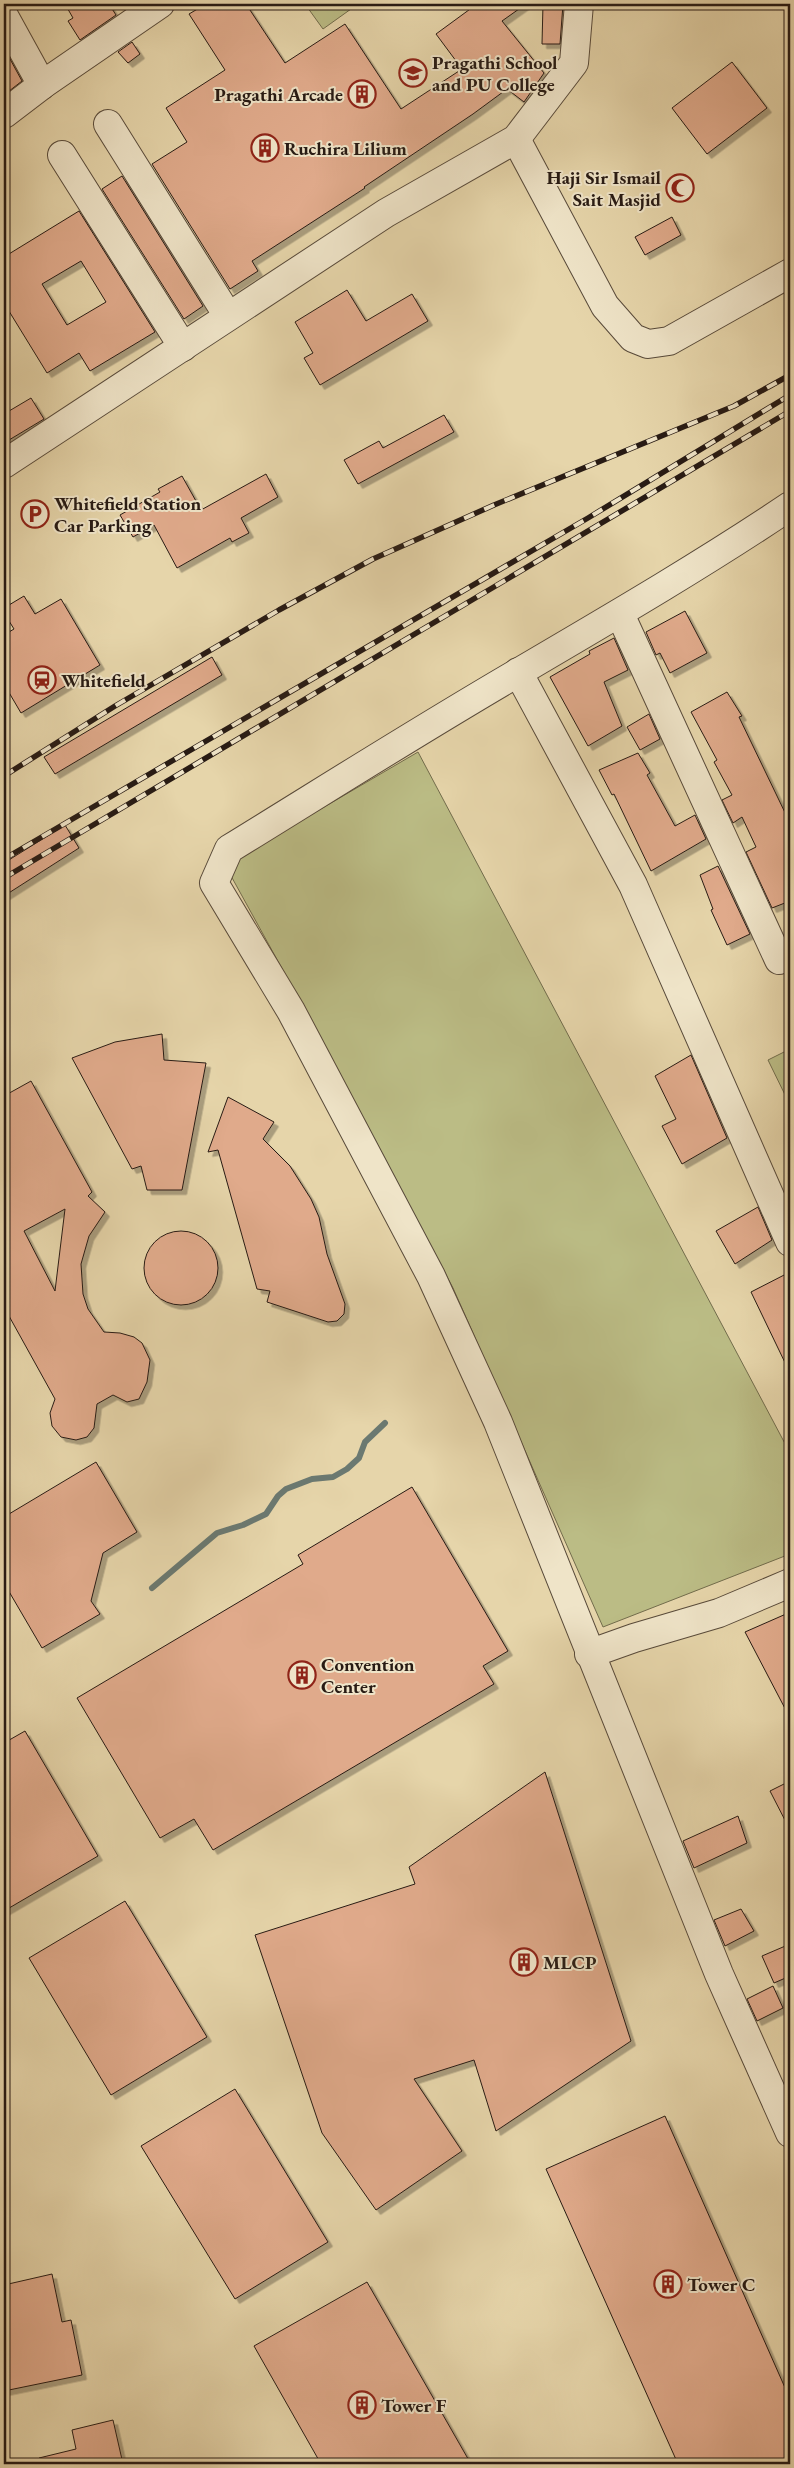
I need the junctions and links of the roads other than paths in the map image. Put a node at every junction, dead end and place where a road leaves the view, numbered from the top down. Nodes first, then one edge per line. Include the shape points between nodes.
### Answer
1 (160, 4) edge
2 (579, 4) edge
3 (130, 12) edge
4 (4, 16) edge
5 (42, 84) junction
6 (4, 114) edge
7 (108, 124) dead end
8 (516, 139) junction
9 (62, 155) dead end
10 (790, 273) edge
11 (228, 316) junction
12 (183, 347) junction
13 (4, 464) edge
14 (790, 506) edge
15 (620, 614) junction
16 (518, 672) junction
17 (779, 960) dead end
18 (790, 1242) edge
19 (790, 1583) edge
20 (589, 1654) junction
21 (790, 2133) edge

1 - 3 street
2 - 8 street via 574,64
3 - 5 street
4 - 5 street
5 - 6 street
7 - 11 street
8 - 10 street via 605,306 632,338 648,344 669,341
8 - 11 street via 386,213
9 - 12 street
11 - 12 street
12 - 13 street
14 - 15 street
15 - 16 street
15 - 17 street
16 - 18 street via 633,885
16 - 20 street via 229,849 214,883 291,1011 431,1276 498,1422
19 - 20 street via 719,1613
20 - 21 street via 719,1974

